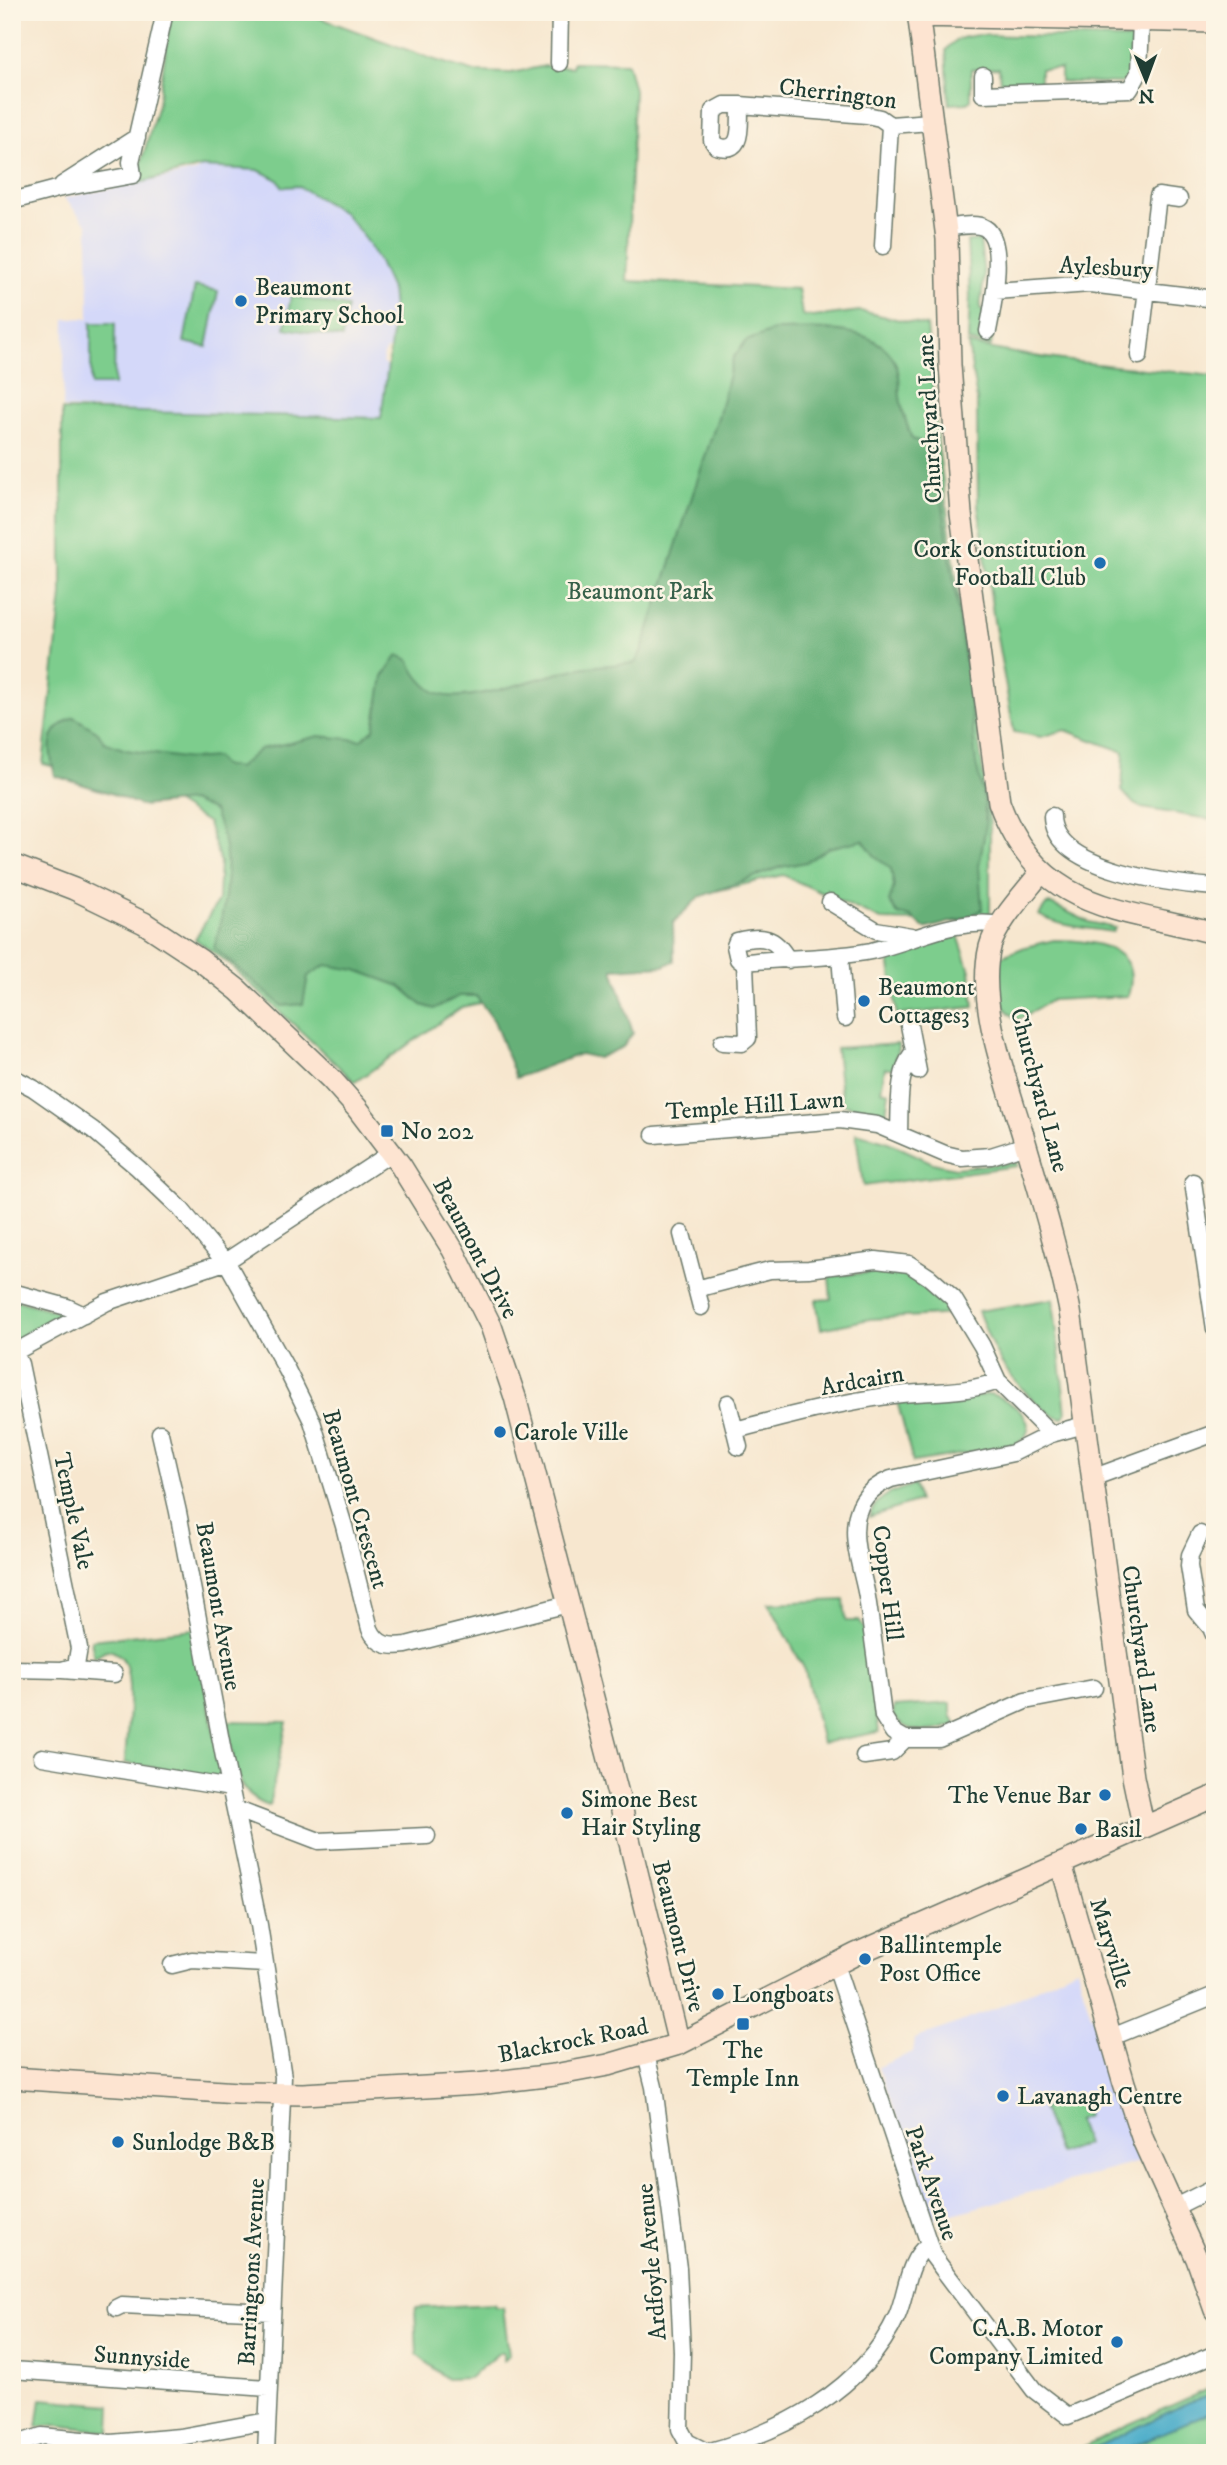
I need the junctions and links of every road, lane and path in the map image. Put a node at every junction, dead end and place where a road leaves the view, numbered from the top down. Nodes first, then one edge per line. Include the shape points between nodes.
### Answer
1 (165, 12) edge
2 (560, 12) edge
3 (918, 14) edge
4 (1083, 16) edge
5 (1141, 20) junction
6 (1215, 22) edge
7 (559, 63) dead end
8 (983, 76) dead end
9 (740, 105) dead end
10 (931, 122) junction
11 (890, 125) junction
12 (137, 137) junction
13 (57, 189) junction
14 (1179, 199) dead end
15 (12, 201) edge
16 (946, 228) junction
17 (883, 246) dead end
18 (995, 291) junction
19 (1147, 291) junction
20 (1215, 299) edge
21 (988, 331) dead end
22 (1139, 356) dead end
23 (1052, 816) dead end
24 (12, 865) edge
25 (1041, 872) junction
26 (1215, 887) edge
27 (830, 902) dead end
28 (1002, 925) junction
29 (1215, 933) edge
30 (914, 936) junction
31 (841, 956) junction
32 (788, 960) junction
33 (748, 963) junction
34 (845, 1018) dead end
35 (908, 1020) dead end
36 (722, 1042) dead end
37 (914, 1051) junction
38 (918, 1071) dead end
39 (12, 1077) edge
40 (899, 1133) junction
41 (654, 1135) dead end
42 (1026, 1145) junction
43 (391, 1153) junction
44 (1193, 1182) dead end
45 (682, 1234) dead end
46 (225, 1262) junction
47 (696, 1290) junction
48 (12, 1292) edge
49 (701, 1307) dead end
50 (84, 1315) junction
51 (1215, 1329) edge
52 (14, 1352) edge
53 (998, 1381) junction
54 (728, 1403) dead end
55 (1084, 1425) junction
56 (735, 1430) junction
57 (160, 1433) dead end
58 (1215, 1433) edge
59 (1051, 1434) junction
60 (739, 1447) dead end
61 (1092, 1478) junction
62 (1200, 1534) dead end
63 (568, 1604) junction
64 (1215, 1637) edge
65 (12, 1669) edge
66 (62, 1670) junction
67 (114, 1674) dead end
68 (1094, 1688) dead end
69 (905, 1739) junction
70 (864, 1756) dead end
71 (42, 1757) dead end
72 (231, 1788) junction
73 (1215, 1796) edge
74 (235, 1809) junction
75 (1146, 1826) junction
76 (427, 1836) dead end
77 (1060, 1864) junction
78 (265, 1964) junction
79 (835, 1964) junction
80 (172, 1965) dead end
81 (1215, 1995) edge
82 (1112, 2037) junction
83 (678, 2044) junction
84 (646, 2055) junction
85 (12, 2078) edge
86 (283, 2094) junction
87 (1215, 2187) edge
88 (1175, 2207) junction
89 (928, 2245) junction
90 (1206, 2260) edge
91 (116, 2308) dead end
92 (1215, 2310) edge
93 (271, 2312) junction
94 (1215, 2354) edge
95 (12, 2370) edge
96 (268, 2388) junction
97 (267, 2421) junction
98 (12, 2449) edge
99 (708, 2452) edge
100 (266, 2453) edge

1 - 12 street
2 - 7 street
3 - 4 street
3 - 10 street, Churchyard Lane
4 - 5 street
5 - 6 street
5 - 8 street via 1139,73 1130,89 983,94
9 - 11 street, Cherrington via 867,115
10 - 11 street, Cherrington
10 - 16 street, Churchyard Lane
11 - 17 street
12 - 13 street
12 - 13 street via 132,175
13 - 15 street
14 - 19 street via 1158,196
16 - 18 street via 977,226 991,234
16 - 25 street, Churchyard Lane via 961,514 994,772 1004,817
18 - 19 street, Aylesbury via 1075,284
18 - 21 street
19 - 20 street, Aylesbury
19 - 22 street
23 - 26 street via 1064,842 1104,867 1165,883
24 - 43 street, Beaumont Drive via 145,923 200,960 244,995 335,1083
25 - 28 street, Churchyard Lane
25 - 29 street via 1089,902
27 - 30 street via 876,930
28 - 30 street via 959,925
28 - 42 street, Churchyard Lane via 990,947 989,998 997,1049
30 - 31 street
31 - 32 street
31 - 34 street
32 - 33 street
32 - 33 street via 773,941 737,941 738,959
33 - 36 street via 748,1038 742,1043
35 - 37 street
37 - 38 street
37 - 40 street via 902,1079
39 - 46 street via 51,1100 129,1160
40 - 41 street, Temple Hill Lawn via 840,1120
40 - 42 street, Temple Hill Lawn via 962,1158 991,1156
42 - 55 street, Churchyard Lane via 1062,1270
43 - 46 street
43 - 63 street, Beaumont Drive via 453,1250 491,1326 525,1432
44 - 51 street
45 - 47 street
46 - 50 street, Temple Vale via 128,1293
46 - 63 street, Beaumont Crescent via 312,1422 370,1629 378,1641 406,1646
47 - 49 street
47 - 53 street via 770,1270 876,1261 909,1264 958,1306
48 - 50 street
50 - 52 street, Temple Vale
52 - 66 street, Temple Vale via 79,1648 76,1666
53 - 56 street, Ardcairn via 960,1391 870,1399
53 - 59 street
54 - 56 street
55 - 59 street, Copper Hill
55 - 61 street, Churchyard Lane
56 - 60 street
57 - 72 street, Beaumont Avenue
58 - 61 street
59 - 69 street, Copper Hill via 996,1457 891,1479 877,1486 860,1506 855,1532 883,1716 893,1732
61 - 75 street, Churchyard Lane via 1133,1777
62 - 64 street via 1189,1566 1196,1610
63 - 83 street, Beaumont Drive
65 - 66 street
66 - 67 street
68 - 69 street via 1027,1700 939,1739
69 - 70 street via 892,1752
71 - 72 street
72 - 74 street, Beaumont Avenue
73 - 75 street, Blackrock Road
74 - 76 street via 318,1841
74 - 78 street, Beaumont Avenue
75 - 77 street, Blackrock Road
77 - 79 street, Blackrock Road
77 - 82 street, Maryville
78 - 80 street via 192,1960
78 - 86 street, Beaumont Avenue
79 - 83 street, Blackrock Road
79 - 89 street, Park Avenue
81 - 82 street
82 - 88 street, Maryville via 1143,2140
83 - 84 street, Blackrock Road
84 - 86 street, Blackrock Road via 506,2081
84 - 99 street, Ardfoyle Avenue via 678,2268 680,2429 687,2442
85 - 86 street, Blackrock Road
86 - 93 street, Barringtons Avenue
87 - 88 street
88 - 90 street, Maryville
89 - 94 street, Park Avenue via 1034,2390 1068,2416
89 - 99 street via 915,2258 896,2318 863,2365 789,2422
90 - 92 street, Maryville
91 - 93 street, Sunnyside
93 - 96 street, Barringtons Avenue
95 - 96 street, Sunnyside
96 - 97 street, Barringtons Avenue
97 - 98 street via 180,2437 111,2443 42,2436
97 - 100 street, Barringtons Avenue

